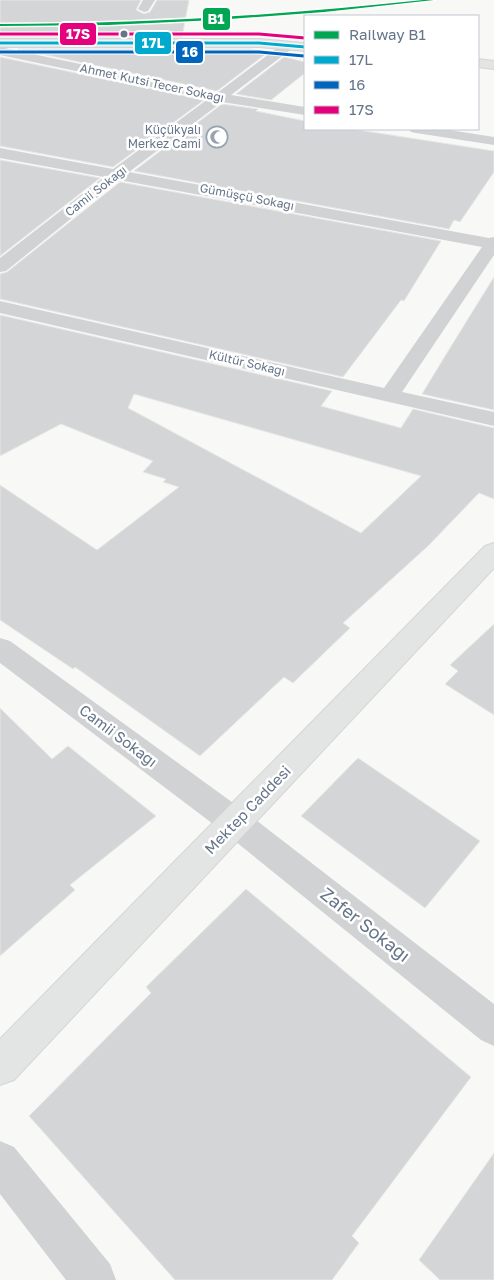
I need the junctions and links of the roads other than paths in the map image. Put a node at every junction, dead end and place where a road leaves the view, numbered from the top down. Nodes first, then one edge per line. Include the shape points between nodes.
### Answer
1 (0, 37) edge
2 (304, 41) edge
3 (0, 43) edge
4 (289, 45) junction
5 (304, 47) edge
6 (0, 51) edge
7 (479, 55) edge
8 (494, 57) edge
9 (479, 63) edge
10 (494, 65) edge
11 (218, 98) junction
12 (304, 111) edge
13 (422, 130) edge
14 (494, 141) edge
15 (0, 153) edge
16 (118, 173) junction
17 (494, 243) edge
18 (0, 267) edge
19 (0, 307) edge
20 (389, 395) junction
21 (494, 419) edge
22 (494, 552) edge
23 (0, 648) edge
24 (236, 823) junction
25 (494, 1028) edge
26 (0, 1066) edge
27 (0, 1161) edge
28 (94, 1280) edge

1 - 2 main road via 273,38
3 - 4 main road
4 - 5 main road
4 - 11 street, Camii Sokağı
6 - 11 street, Ahmet Kutsi Tecer Sokağı
7 - 8 main road
9 - 10 main road
11 - 12 street, Ahmet Kutsi Tecer Sokağı
11 - 16 street, Camii Sokağı
13 - 14 street
15 - 16 street, Gümüşçü Sokağı
16 - 17 street, Gümüşçü Sokağı
16 - 18 street, Camii Sokağı
17 - 20 street
19 - 20 street, Kültür Sokağı
20 - 21 street, Kültür Sokağı
22 - 24 main road, Mektep Caddesi
23 - 24 street, Camii Sokağı
24 - 25 street, Zafer Sokağı
24 - 26 main road, Mektep Caddesi
27 - 28 street

